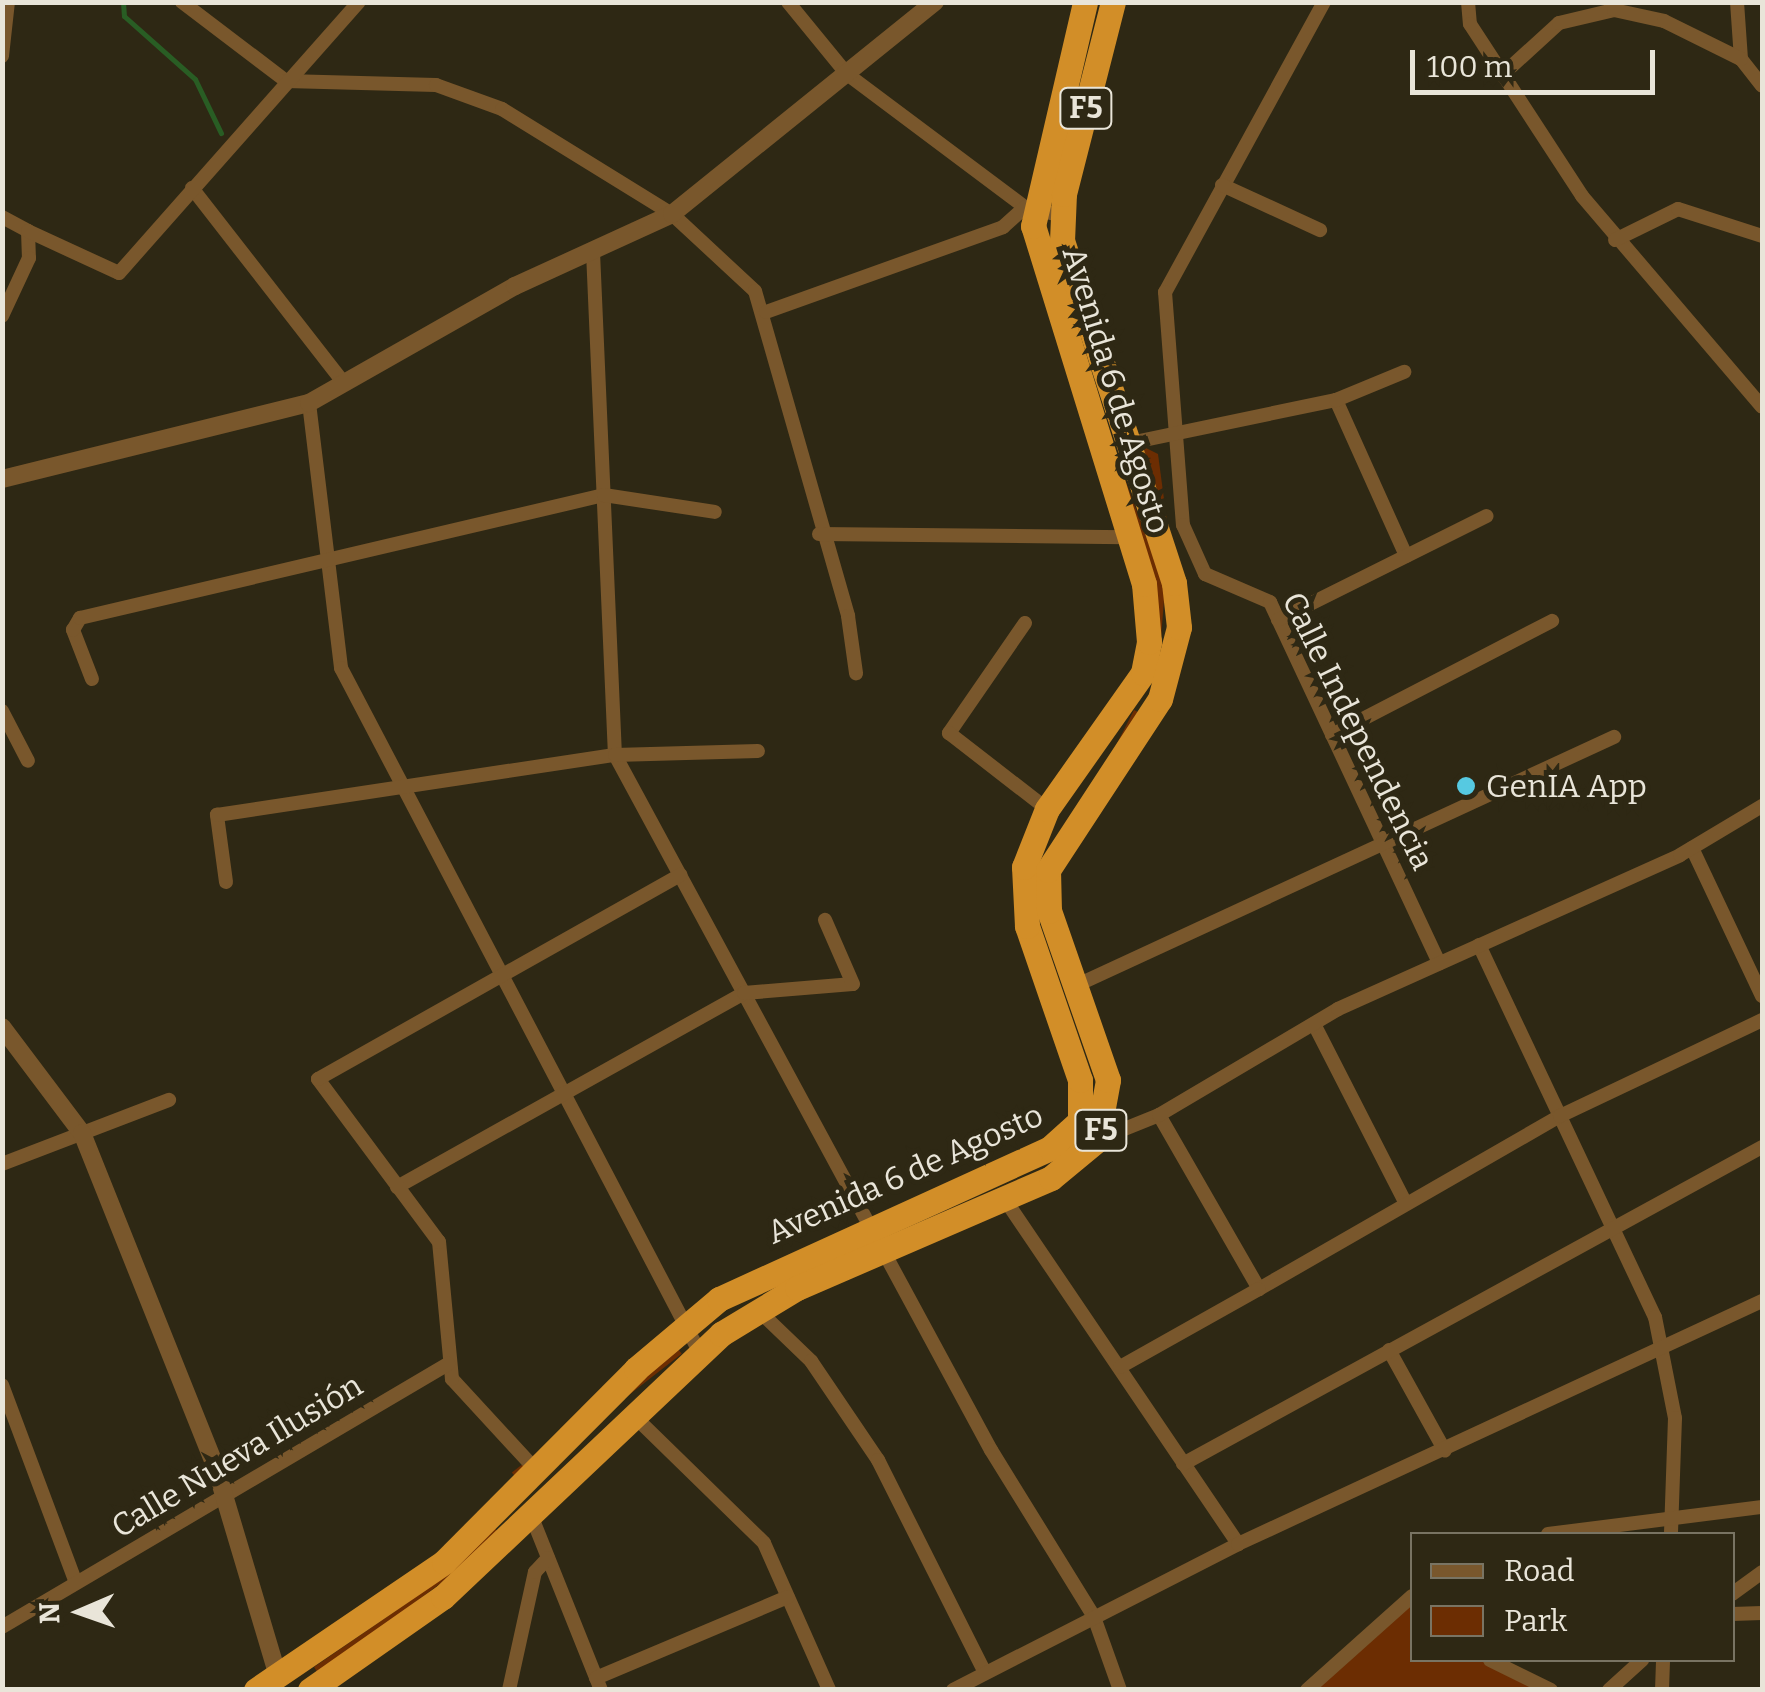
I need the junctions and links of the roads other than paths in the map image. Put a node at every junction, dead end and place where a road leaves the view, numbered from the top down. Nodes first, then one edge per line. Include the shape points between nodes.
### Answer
1 (8, 2) edge
2 (182, 2) edge
3 (359, 2) edge
4 (788, 2) edge
5 (936, 2) edge
6 (1085, 2) edge
7 (1113, 2) edge
8 (1324, 2) edge
9 (1468, 2) edge
10 (1737, 2) edge
11 (2, 56) edge
12 (1741, 59) junction
13 (848, 74) junction
14 (1502, 75) junction
15 (286, 81) junction
16 (1762, 86) edge
17 (1222, 185) junction
18 (192, 188) junction
19 (1029, 209) junction
20 (672, 214) junction
21 (1061, 215) junction
22 (2, 216) edge
23 (1320, 230) dead end
24 (28, 231) junction
25 (1762, 236) edge
26 (1615, 240) junction
27 (593, 252) junction
28 (766, 312) junction
29 (2, 316) edge
30 (1404, 372) dead end
31 (344, 384) junction
32 (1336, 400) junction
33 (309, 403) junction
34 (1762, 407) edge
35 (1174, 434) junction
36 (1110, 448) junction
37 (2, 479) edge
38 (604, 495) junction
39 (716, 512) dead end
40 (1488, 516) dead end
41 (819, 534) junction
42 (1127, 538) junction
43 (1406, 556) junction
44 (323, 564) junction
45 (1278, 620) junction
46 (1552, 621) dead end
47 (1025, 623) dead end
48 (856, 673) dead end
49 (92, 679) dead end
50 (1133, 690) junction
51 (1156, 705) junction
52 (2, 710) edge
53 (1332, 736) junction
54 (1614, 737) dead end
55 (758, 750) dead end
56 (615, 755) junction
57 (28, 760) dead end
58 (402, 787) junction
59 (1762, 806) edge
60 (1047, 808) junction
61 (1384, 846) junction
62 (1692, 848) junction
63 (1036, 868) junction
64 (680, 875) junction
65 (226, 882) dead end
66 (826, 920) dead end
67 (1479, 945) junction
68 (1439, 963) junction
69 (499, 976) junction
70 (1075, 986) junction
71 (744, 992) junction
72 (1762, 996) edge
73 (1762, 1020) edge
74 (1314, 1024) junction
75 (2, 1027) edge
76 (561, 1096) junction
77 (169, 1100) dead end
78 (1081, 1112) junction
79 (1160, 1115) junction
80 (1560, 1116) junction
81 (82, 1132) junction
82 (1096, 1140) junction
83 (1762, 1147) edge
84 (1047, 1150) junction
85 (2, 1164) edge
86 (1058, 1174) junction
87 (396, 1187) junction
88 (1004, 1198) junction
89 (1406, 1204) junction
90 (872, 1224) junction
91 (1612, 1226) junction
92 (885, 1249) junction
93 (1258, 1288) junction
94 (1762, 1301) edge
95 (758, 1310) junction
96 (683, 1327) junction
97 (1389, 1350) junction
98 (700, 1352) junction
99 (1662, 1354) junction
100 (448, 1364) junction
101 (1120, 1368) junction
102 (2, 1385) edge
103 (633, 1416) junction
104 (1444, 1451) junction
105 (1183, 1464) junction
106 (536, 1470) junction
107 (224, 1496) junction
108 (1762, 1507) edge
109 (531, 1515) junction
110 (1671, 1530) edge
111 (1557, 1532) edge
112 (1238, 1544) junction
113 (548, 1558) junction
114 (1762, 1572) edge
115 (76, 1583) junction
116 (1735, 1592) edge
117 (788, 1597) junction
118 (1410, 1598) edge
119 (1762, 1612) edge
120 (1735, 1614) edge
121 (1094, 1617) junction
122 (2, 1627) edge
123 (1494, 1662) edge
124 (1640, 1662) edge
125 (1664, 1662) edge
126 (986, 1673) junction
127 (599, 1684) edge
128 (272, 1685) edge
129 (310, 1690) edge
130 (509, 1690) edge
131 (829, 1690) edge
132 (952, 1690) edge
133 (1120, 1690) edge
134 (1307, 1690) edge
135 (1550, 1690) edge
136 (1609, 1690) edge
137 (1662, 1690) edge

1 - 11 street
2 - 15 street
3 - 15 street
4 - 13 street
5 - 13 street
6 - 19 highway, Avenida 6 de Agosto / F5
7 - 21 highway, Avenida 6 de Agosto / F5
8 - 17 street, Calle Independencia
9 - 14 street via 1470,24
10 - 12 street
12 - 14 street via 1664,22 1614,10 1560,23
12 - 16 street
13 - 19 street
13 - 20 street
14 - 26 street
15 - 18 street
15 - 20 street via 436,85 502,108
17 - 23 street
17 - 35 street, Calle Independencia via 1166,292
18 - 24 street via 118,273
18 - 31 street
19 - 21 street
19 - 28 street via 1002,227
19 - 36 highway, Avenida 6 de Agosto / F5
20 - 27 street
20 - 28 street
21 - 36 highway, Avenida 6 de Agosto / F5
22 - 24 street
24 - 29 street via 29,258
25 - 26 street via 1678,209
26 - 34 street
27 - 31 street
27 - 38 street
28 - 41 street
30 - 32 street
31 - 33 street
32 - 35 street
32 - 43 street
33 - 37 street
33 - 44 street
35 - 36 street
35 - 45 street, Calle Independencia via 1195,562 1205,574 1262,593
36 - 42 highway, Avenida 6 de Agosto / F5
36 - 51 highway, Avenida 6 de Agosto / F5 via 1174,583 1173,670
38 - 39 street
38 - 44 street
38 - 56 street
40 - 43 street
41 - 42 street
41 - 48 street via 848,616
42 - 50 highway, Avenida 6 de Agosto / F5 via 1149,614
43 - 45 street
44 - 49 street via 80,618 73,630
44 - 58 street via 341,668
45 - 53 street, Calle Independencia
46 - 53 street
47 - 60 street via 949,732
50 - 51 highway
50 - 60 highway, Avenida 6 de Agosto / F5
51 - 63 highway, Avenida 6 de Agosto / F5
52 - 57 street
53 - 61 street, Calle Independencia
54 - 61 street
55 - 56 street
56 - 58 street
56 - 64 street
58 - 65 street via 217,815
58 - 69 street
59 - 62 street
60 - 63 highway, Avenida 6 de Agosto / F5
61 - 68 street, Calle Independencia
61 - 70 street
62 - 67 street
62 - 72 street
63 - 70 highway, Avenida 6 de Agosto / F5
63 - 78 highway, Avenida 6 de Agosto / F5 via 1028,926 1080,1080
64 - 69 street
64 - 71 street
66 - 71 street via 853,984
67 - 68 street
67 - 80 street
68 - 74 street
69 - 76 street
69 - 87 street via 318,1079
70 - 82 highway, Avenida 6 de Agosto / F5 via 1108,1080
71 - 76 street
71 - 90 street
73 - 80 street
74 - 79 street
74 - 89 street
75 - 81 street
76 - 87 street
76 - 96 street
77 - 81 street
78 - 82 highway
78 - 84 highway, Avenida 6 de Agosto / F5
79 - 82 street
79 - 93 street
80 - 89 street
80 - 91 street
81 - 85 street
81 - 107 street
82 - 86 highway, Avenida 6 de Agosto / F5
83 - 91 street
84 - 86 highway
84 - 90 highway, Avenida 6 de Agosto / F5
86 - 88 highway, Avenida 6 de Agosto / F5
87 - 100 street via 439,1242
88 - 92 highway, Avenida 6 de Agosto / F5
88 - 101 street
89 - 93 street
90 - 92 street
90 - 96 highway, Avenida 6 de Agosto / F5 via 766,1272
91 - 97 street
91 - 99 street
92 - 95 highway, Avenida 6 de Agosto / F5
92 - 121 street via 991,1450
93 - 101 street
94 - 99 street
95 - 98 highway, Avenida 6 de Agosto / F5
95 - 126 street via 811,1362 878,1460
96 - 98 street
96 - 106 highway, Avenida 6 de Agosto / F5
97 - 104 street
97 - 105 street
98 - 103 highway, Avenida 6 de Agosto / F5
99 - 104 street
99 - 110 street via 1675,1418
100 - 106 street via 467,1400
100 - 107 street, Calle Nueva Ilusión
101 - 105 street
102 - 115 street
103 - 109 highway, Avenida 6 de Agosto / F5
103 - 117 street via 764,1543
104 - 112 street
105 - 112 street
106 - 128 highway, Avenida 6 de Agosto / F5 via 419,1583
107 - 115 street, Calle Nueva Ilusión
107 - 128 street
108 - 110 street
109 - 113 street
109 - 129 highway, Avenida 6 de Agosto / F5 via 443,1597
110 - 111 street via 1586,1522
112 - 121 street
113 - 127 street
113 - 130 street via 535,1572
114 - 116 street
115 - 122 street, Calle Nueva Ilusión
117 - 127 street
117 - 131 street
118 - 134 street
119 - 120 street
121 - 126 street
121 - 133 street
123 - 135 street
124 - 136 street
125 - 137 street
126 - 132 street

